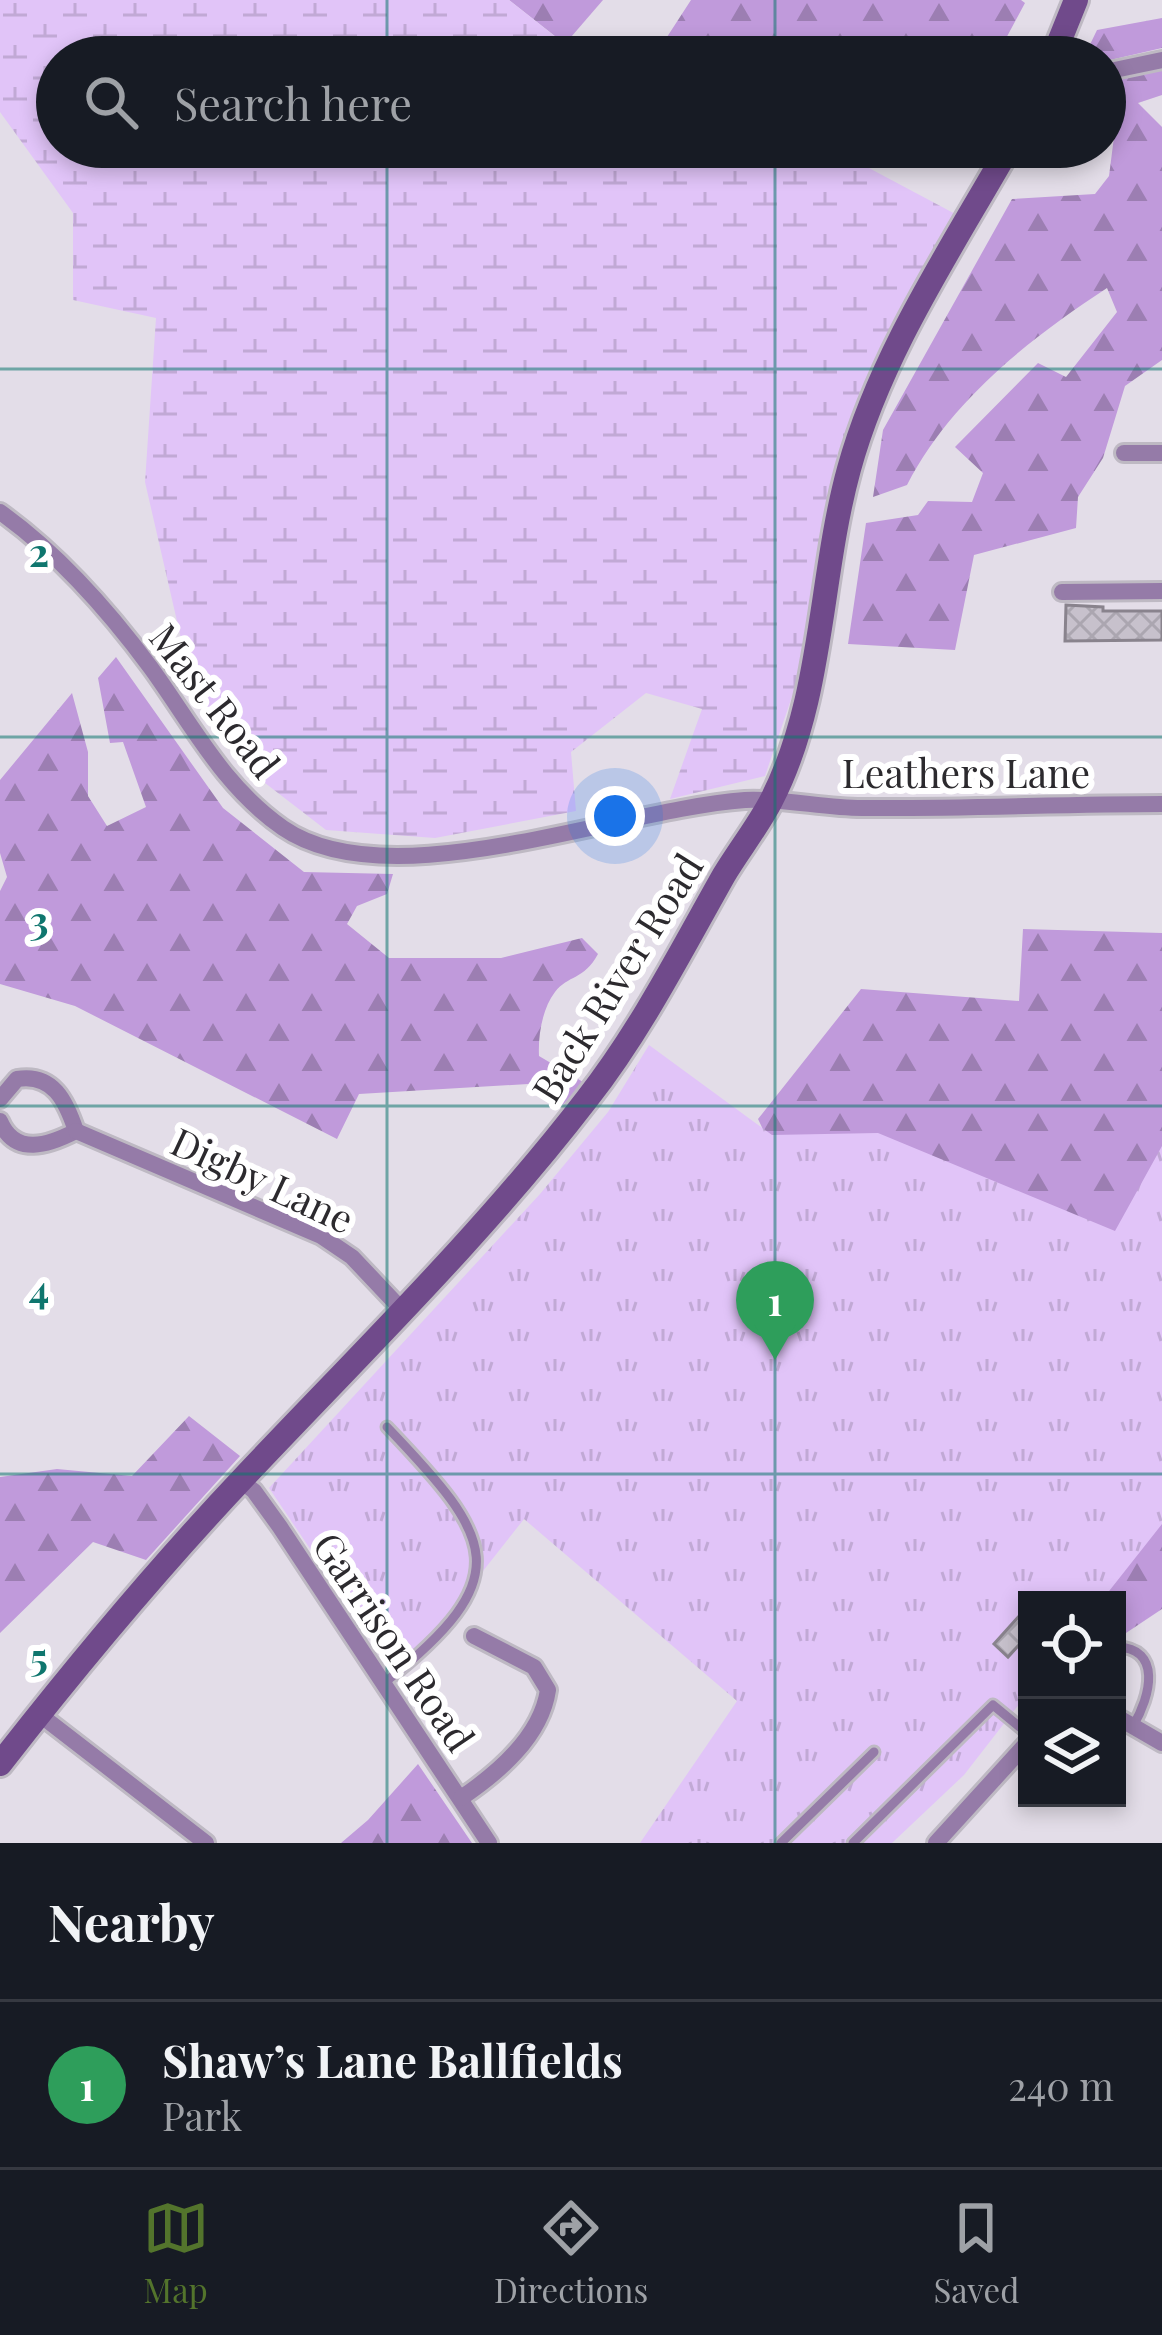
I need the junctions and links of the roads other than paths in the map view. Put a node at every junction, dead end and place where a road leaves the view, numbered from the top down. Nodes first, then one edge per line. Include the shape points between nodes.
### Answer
1 (1076, 0) edge
2 (1061, 36) edge
3 (1162, 60) edge
4 (1126, 68) edge
5 (997, 168) edge
6 (1124, 454) dead end
7 (1162, 454) edge
8 (0, 512) edge
9 (1162, 591) edge
10 (1062, 592) dead end
11 (772, 800) junction
12 (1162, 804) edge
13 (0, 1099) edge
14 (0, 1121) edge
15 (76, 1131) junction
16 (403, 1311) junction
17 (387, 1426) dead end
18 (241, 1480) junction
19 (473, 1636) dead end
20 (1126, 1647) edge
21 (384, 1683) junction
22 (39, 1714) junction
23 (1126, 1721) edge
24 (1126, 1723) edge
25 (1018, 1726) edge
26 (1162, 1743) edge
27 (874, 1752) dead end
28 (1018, 1753) edge
29 (0, 1764) edge
30 (461, 1798) junction
31 (206, 1843) edge
32 (489, 1843) edge
33 (781, 1843) edge
34 (853, 1843) edge
35 (936, 1843) edge

1 - 2 street
3 - 4 street
5 - 11 street, Back River Road via 871,400 848,473 811,681
6 - 7 street
8 - 11 street, Mast Road via 102,608 241,793 320,847 377,858 435,855
9 - 10 street
11 - 12 street, Leathers Lane via 860,808
11 - 16 street, Back River Road via 610,1069
13 - 15 street via 16,1079 46,1081
14 - 15 street via 15,1142 30,1147
15 - 16 street, Digby Lane via 321,1236
16 - 18 street, Back River Road
17 - 21 lane via 454,1500 479,1566 458,1610
18 - 21 street, Garrison Road
18 - 22 street, Back River Road
19 - 30 street via 534,1667 548,1690 540,1717 507,1762
20 - 23 lane via 1153,1666 1155,1680
21 - 30 street, Garrison Road
22 - 29 street, Back River Road
22 - 31 street
24 - 26 street
25 - 34 lane via 993,1706
27 - 33 lane
28 - 35 street
30 - 32 street, Garrison Road

